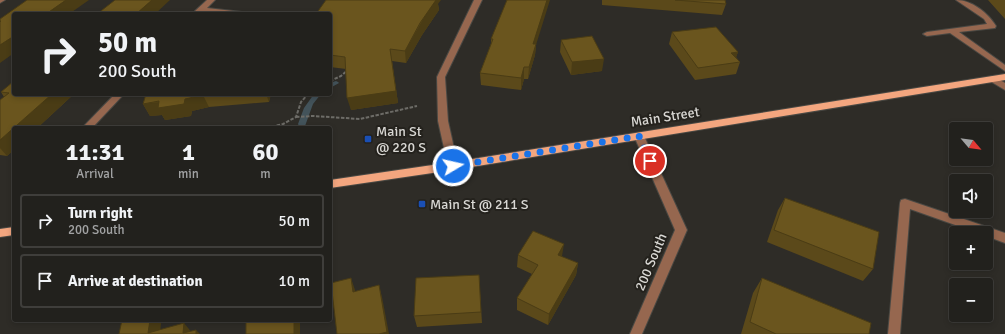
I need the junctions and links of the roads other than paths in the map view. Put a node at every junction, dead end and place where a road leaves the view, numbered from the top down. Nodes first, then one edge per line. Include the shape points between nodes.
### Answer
1 (211, 0) edge
2 (478, 0) edge
3 (960, 0) edge
4 (199, 12) edge
5 (952, 31) junction
6 (927, 34) dead end
7 (1005, 69) edge
8 (1005, 77) edge
9 (993, 79) junction
10 (1005, 87) edge
11 (118, 96) edge
12 (89, 126) edge
13 (639, 136) junction
14 (453, 166) junction
15 (332, 184) edge
16 (12, 231) edge
17 (0, 233) edge
18 (1005, 238) edge
19 (636, 334) edge
20 (894, 334) edge

1 - 4 street
2 - 14 street via 441,77 443,121
3 - 5 street via 987,18 992,26
5 - 6 street
5 - 7 street
8 - 9 main road, Main Street
9 - 10 street
9 - 13 main road, Main Street
11 - 12 street
13 - 14 main road, Main Street
13 - 19 street, 200 South via 681,230
14 - 15 main road, Main Street
16 - 17 main road
18 - 20 street via 905,203

